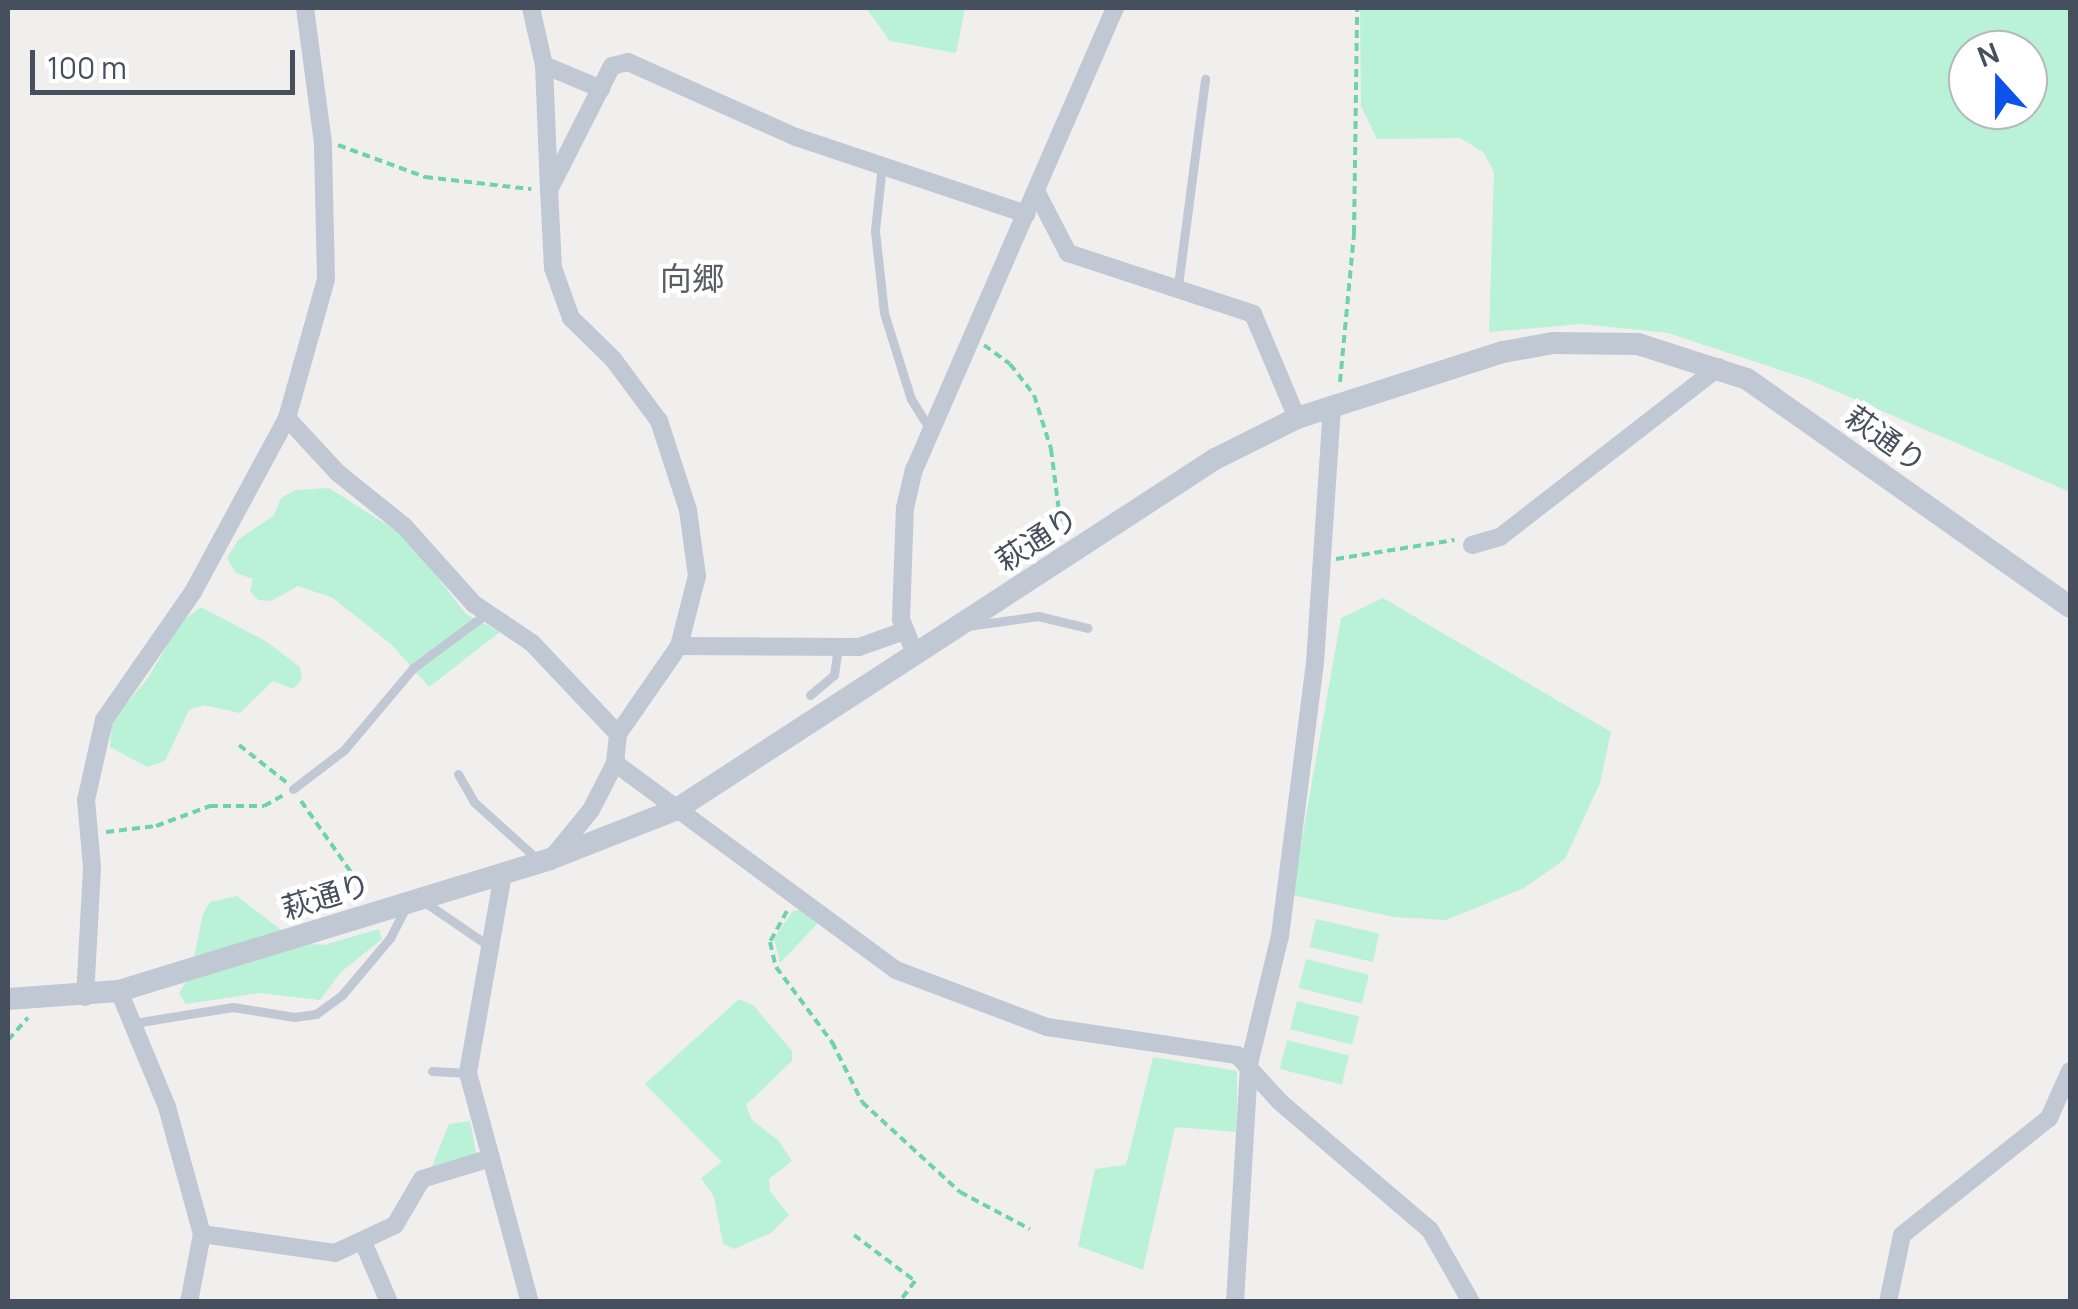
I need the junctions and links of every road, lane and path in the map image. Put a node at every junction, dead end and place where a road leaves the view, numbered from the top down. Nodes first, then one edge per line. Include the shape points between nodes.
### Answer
1 (304, 8) edge
2 (531, 8) edge
3 (1115, 8) edge
4 (1357, 8) edge
5 (544, 65) junction
6 (1206, 79) dead end
7 (601, 89) junction
8 (323, 143) junction
9 (882, 164) junction
10 (550, 190) junction
11 (1037, 193) junction
12 (1026, 214) junction
13 (1178, 285) junction
14 (970, 341) junction
15 (1719, 367) junction
16 (1335, 405) junction
17 (288, 418) junction
18 (1297, 418) junction
19 (932, 431) junction
20 (1472, 545) joint
21 (1066, 556) junction
22 (1322, 558) junction
23 (2070, 606) edge
24 (488, 612) junction
25 (959, 626) junction
26 (1088, 628) dead end
27 (904, 632) junction
28 (679, 646) junction
29 (838, 648) junction
30 (915, 654) junction
31 (810, 695) dead end
32 (618, 734) junction
33 (239, 746) dead end
34 (615, 763) junction
35 (458, 774) dead end
36 (293, 789) junction
37 (677, 810) junction
38 (86, 835) junction
39 (545, 861) junction
40 (503, 874) junction
41 (801, 898) junction
42 (414, 901) junction
43 (378, 912) junction
44 (492, 948) junction
45 (119, 991) junction
46 (84, 998) junction
47 (8, 999) edge
48 (44, 1000) junction
49 (131, 1024) junction
50 (8, 1040) edge
51 (1249, 1064) junction
52 (432, 1071) dead end
53 (2070, 1071) edge
54 (468, 1073) junction
55 (488, 1159) junction
56 (1030, 1229) dead end
57 (202, 1234) junction
58 (854, 1236) dead end
59 (363, 1242) junction
60 (189, 1302) edge
61 (389, 1302) edge
62 (530, 1302) edge
63 (898, 1302) edge
64 (1234, 1302) edge
65 (1471, 1302) edge
66 (1888, 1302) edge

1 - 8 street
2 - 5 street
3 - 11 street
4 - 16 path via 1354,233
5 - 7 street
5 - 10 street
6 - 13 lane
7 - 9 street via 612,66 628,62 718,107
7 - 10 street
8 - 10 path via 359,149 425,177
8 - 17 street via 326,279
9 - 12 street
9 - 19 lane via 875,231 884,313 911,399
10 - 28 street via 561,302 646,398 677,464 697,576
11 - 12 street
11 - 13 street via 1068,254
12 - 14 street
13 - 18 street via 1253,314
14 - 19 street
14 - 21 path via 991,347 1034,395 1051,449
15 - 16 street, 萩通り via 1638,344 1553,343
15 - 20 street via 1500,537
15 - 23 street, 萩通り via 1773,396
16 - 18 street, 萩通り
16 - 22 street
17 - 24 street
17 - 38 street via 193,592 104,720 86,800
18 - 21 street, 萩通り via 1215,460
19 - 27 street via 904,508
20 - 22 path via 1451,540 1387,555
21 - 25 street, 萩通り
22 - 51 street via 1280,936
24 - 32 street via 532,643
24 - 36 lane via 413,668 344,750
25 - 26 lane via 1038,616
25 - 30 street, 萩通り
27 - 29 street
27 - 30 street
28 - 29 street
28 - 32 street
29 - 31 lane via 834,675
30 - 37 street, 萩通り
32 - 34 street
33 - 36 path
34 - 37 street
34 - 39 street via 590,810
35 - 39 lane via 484,813
36 - 38 path via 264,806 210,806 156,826
36 - 43 path
37 - 39 street, 萩通り
37 - 41 street
38 - 46 street via 92,867
39 - 40 street, 萩通り
40 - 42 street, 萩通り
40 - 44 street
41 - 51 street via 896,970 1046,1027 1237,1055
41 - 56 path via 774,931 771,953 832,1042 862,1102 960,1192
42 - 43 street, 萩通り
42 - 44 lane
42 - 49 lane via 342,995 316,1014 232,1007
43 - 45 street, 萩通り
44 - 54 street
45 - 46 street, 萩通り
45 - 49 street
46 - 48 street, 萩通り
47 - 48 street, 萩通り
48 - 50 path
49 - 57 street via 167,1107
51 - 64 street
51 - 65 street via 1280,1102 1430,1230
52 - 54 lane
53 - 66 street via 2049,1118 1902,1235
54 - 55 street
55 - 59 street via 422,1178 395,1225
55 - 62 street
57 - 59 street via 293,1251 335,1253
57 - 60 street
58 - 63 path via 915,1282
59 - 61 street

